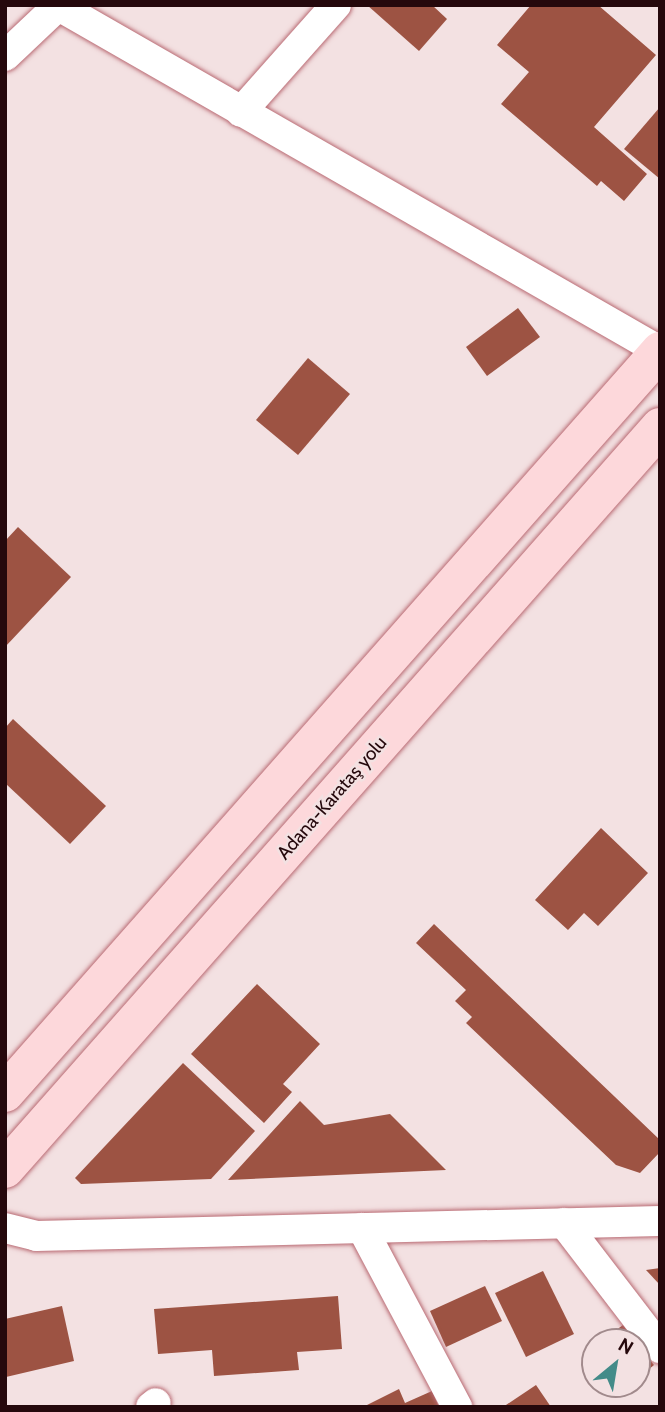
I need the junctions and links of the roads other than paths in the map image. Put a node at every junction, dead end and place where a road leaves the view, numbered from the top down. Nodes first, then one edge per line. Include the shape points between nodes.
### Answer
1 (336, 5) edge
2 (58, 6) edge
3 (5, 56) edge
4 (241, 112) junction
5 (660, 351) edge
6 (660, 427) edge
7 (5, 1093) edge
8 (5, 1169) edge
9 (660, 1220) edge
10 (564, 1223) junction
11 (5, 1228) edge
12 (362, 1228) junction
13 (660, 1348) edge
14 (457, 1407) edge

1 - 4 street
2 - 3 street
2 - 4 street
4 - 5 street
5 - 7 main road
6 - 8 main road, Adana-Karataş yolu
9 - 10 street
10 - 12 street
10 - 13 street
11 - 12 street via 36,1236
12 - 14 street

